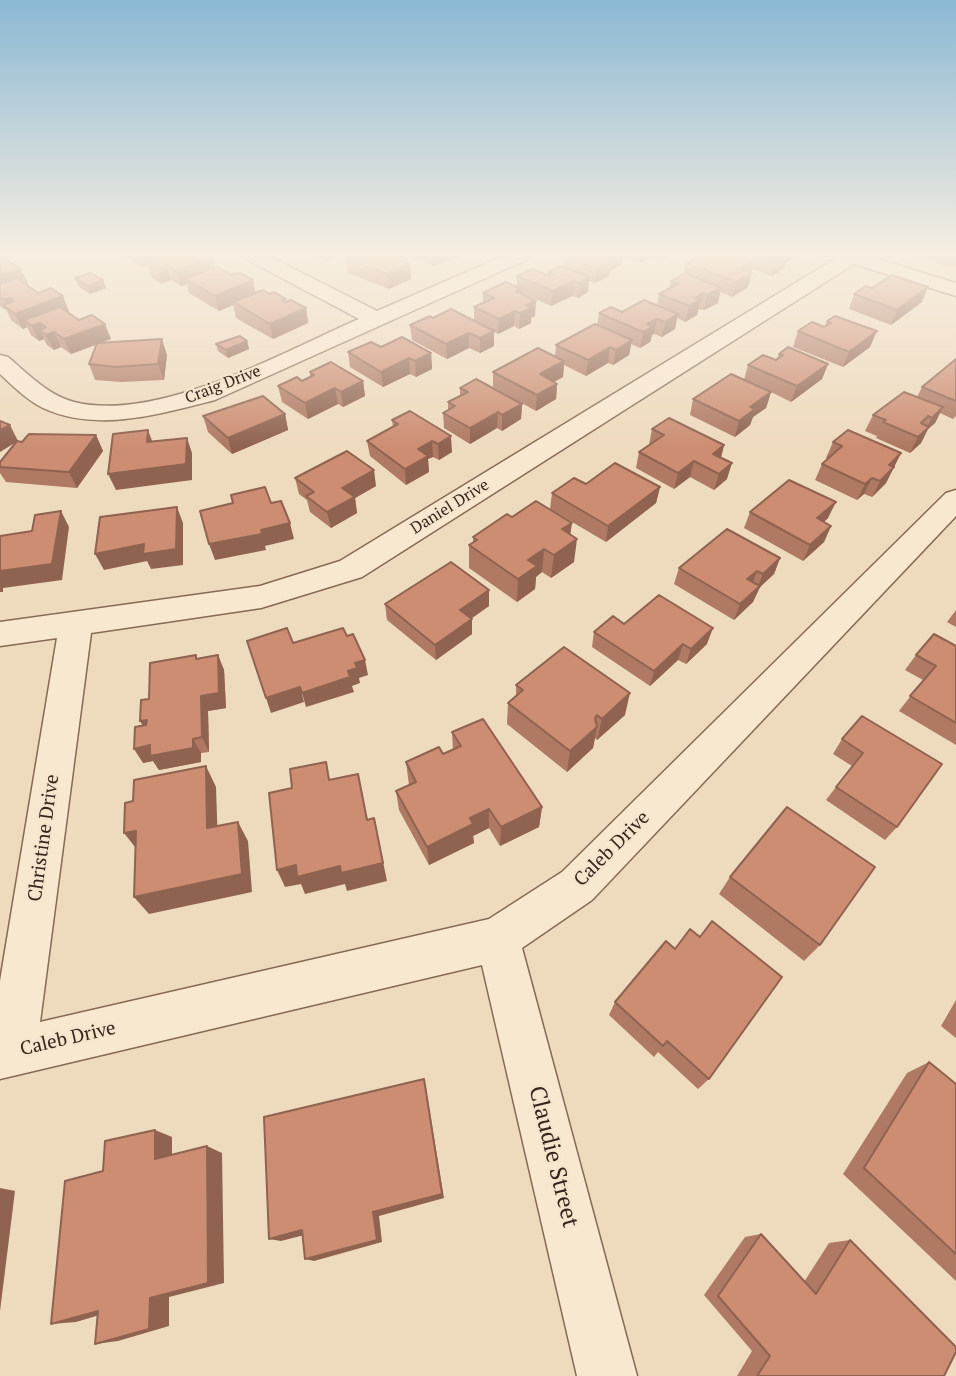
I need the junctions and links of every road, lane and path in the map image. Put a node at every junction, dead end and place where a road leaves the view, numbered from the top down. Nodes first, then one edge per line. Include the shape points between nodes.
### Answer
1 (371, 319) edge
2 (748, 319) edge
3 (0, 362) edge
4 (956, 499) edge
5 (76, 623) junction
6 (0, 634) edge
7 (498, 939) junction
8 (6, 1054) edge
9 (607, 1376) edge

1 - 3 street, Craig Drive via 206,395 138,409 94,413 52,403
2 - 5 street, Daniel Drive via 351,569 261,597
4 - 7 street, Caleb Drive via 577,886
5 - 6 street, Daniel Drive
5 - 8 street, Christine Drive
7 - 8 street, Caleb Drive
7 - 9 street, Claudie Street

